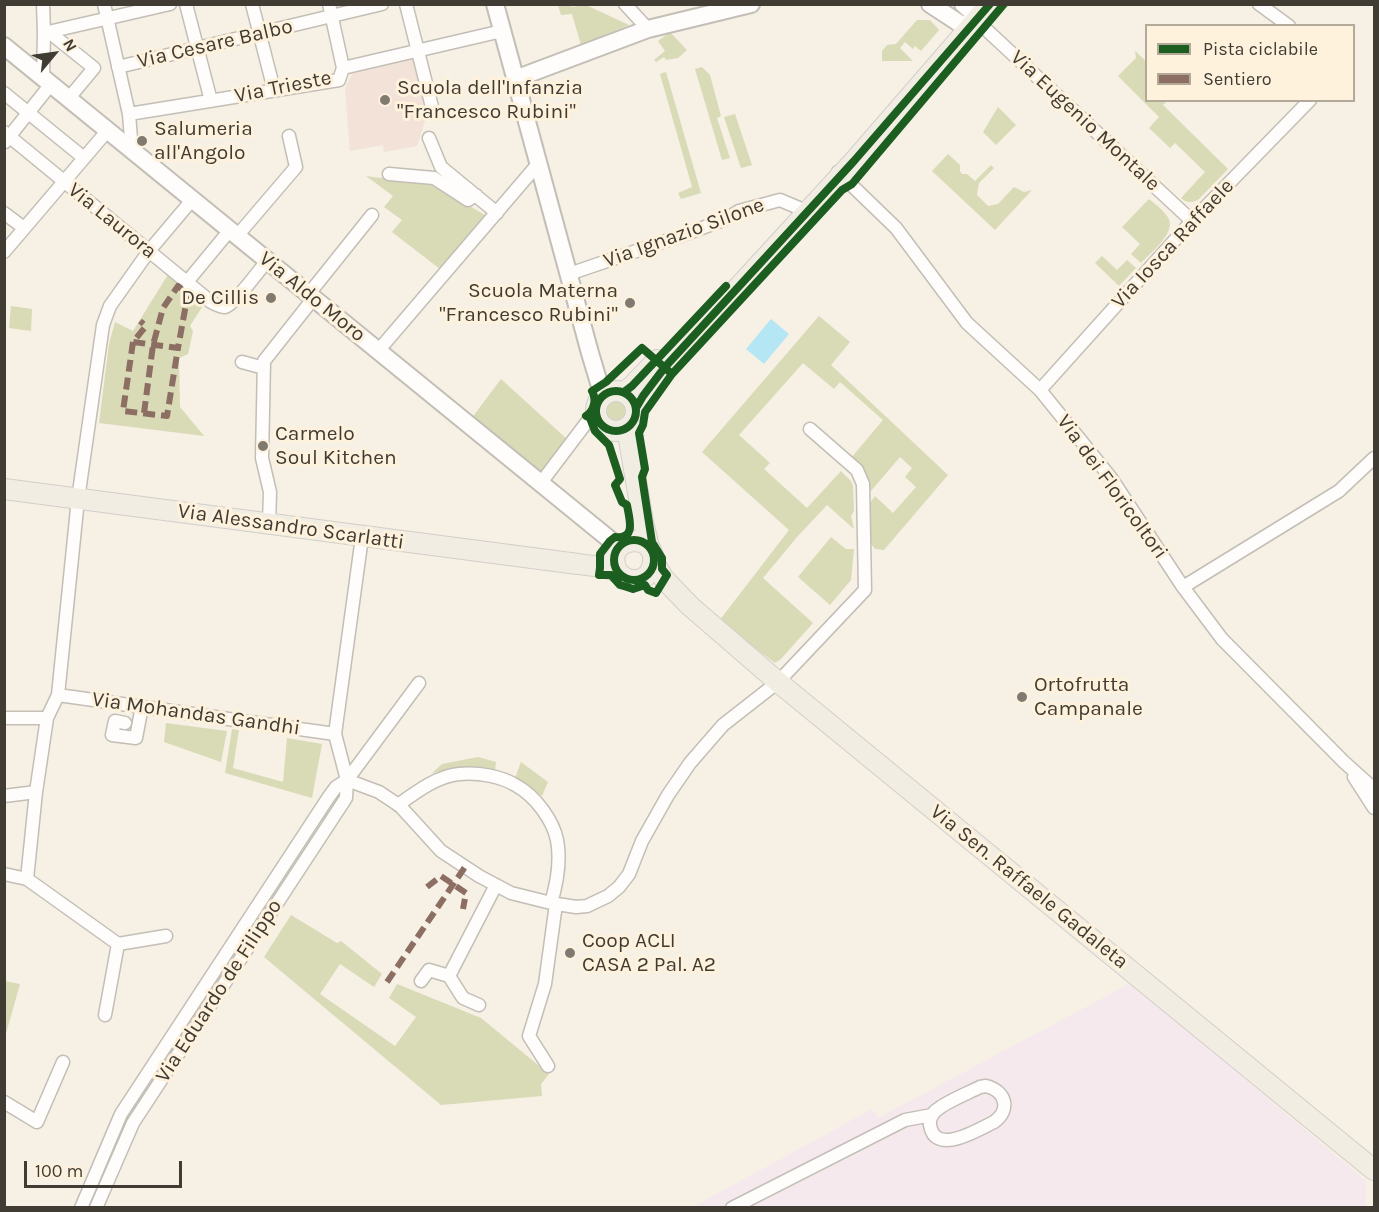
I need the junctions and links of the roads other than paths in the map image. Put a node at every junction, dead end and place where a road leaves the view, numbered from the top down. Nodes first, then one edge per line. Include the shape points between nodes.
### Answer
1 (43, 4) edge
2 (104, 4) edge
3 (170, 4) edge
4 (186, 4) edge
5 (252, 4) edge
6 (382, 4) edge
7 (406, 4) edge
8 (495, 4) edge
9 (625, 4) edge
10 (751, 4) edge
11 (930, 4) edge
12 (1259, 4) edge
13 (330, 10) edge
14 (974, 12) edge
15 (107, 19) junction
16 (1286, 24) edge
17 (648, 29) junction
18 (502, 31) junction
19 (47, 33) junction
20 (260, 33) junction
21 (4, 46) edge
22 (198, 49) junction
23 (418, 50) junction
24 (118, 67) junction
25 (343, 68) junction
26 (515, 79) junction
27 (47, 81) junction
28 (273, 90) junction
29 (4, 93) edge
30 (69, 99) junction
31 (211, 101) junction
32 (1308, 102) edge
33 (432, 107) dead end
34 (28, 113) junction
35 (129, 114) junction
36 (108, 130) junction
37 (289, 136) dead end
38 (6, 137) edge
39 (429, 138) dead end
40 (132, 151) junction
41 (84, 158) junction
42 (538, 164) junction
43 (846, 168) junction
44 (389, 174) dead end
45 (64, 182) junction
46 (476, 195) junction
47 (192, 200) junction
48 (808, 203) junction
49 (4, 213) edge
50 (496, 213) junction
51 (372, 216) dead end
52 (1192, 221) junction
53 (24, 228) junction
54 (234, 233) junction
55 (149, 251) junction
56 (4, 252) edge
57 (267, 261) junction
58 (569, 274) junction
59 (187, 282) junction
60 (311, 297) junction
61 (378, 351) junction
62 (242, 362) dead end
63 (264, 368) junction
64 (1040, 390) junction
65 (622, 398) junction
66 (596, 414) junction
67 (619, 429) junction
68 (810, 429) dead end
69 (1374, 458) edge
70 (540, 484) junction
71 (4, 489) edge
72 (78, 499) junction
73 (269, 524) junction
74 (362, 537) junction
75 (634, 550) junction
76 (578, 564) junction
77 (618, 572) junction
78 (640, 579) junction
79 (1183, 587) junction
80 (690, 606) junction
81 (778, 682) junction
82 (419, 683) dead end
83 (58, 694) junction
84 (142, 706) junction
85 (4, 718) edge
86 (47, 718) junction
87 (125, 723) dead end
88 (335, 734) junction
89 (1344, 762) junction
90 (347, 780) junction
91 (1374, 789) edge
92 (36, 792) junction
93 (4, 796) edge
94 (398, 805) junction
95 (1374, 808) edge
96 (4, 874) edge
97 (27, 879) junction
98 (496, 885) junction
99 (554, 904) junction
100 (166, 936) dead end
101 (118, 944) junction
102 (449, 976) junction
103 (421, 981) dead end
104 (479, 1005) dead end
105 (105, 1015) dead end
106 (63, 1062) dead end
107 (548, 1066) dead end
108 (4, 1102) edge
109 (932, 1115) junction
110 (1373, 1171) edge
111 (81, 1208) edge
112 (96, 1208) edge
113 (732, 1208) edge

1 - 19 street
2 - 15 street
3 - 15 street
4 - 22 street
5 - 20 street
6 - 13 street, Via Cesare Balbo
7 - 23 street
8 - 18 main road
9 - 17 street
10 - 17 main road
11 - 14 main road
12 - 16 street
13 - 20 street, Via Cesare Balbo
13 - 25 street
14 - 43 main road
14 - 52 street, Via Eugenio Montale
15 - 19 street
15 - 24 street
17 - 26 main road
18 - 23 street, Via Trieste
18 - 26 main road
19 - 27 street
19 - 30 street via 94,68
20 - 22 street, Via Cesare Balbo
20 - 28 street
21 - 27 main road, Via Aldo Moro
22 - 24 street, Via Cesare Balbo
22 - 31 street
23 - 25 street, Via Trieste
23 - 33 street
24 - 35 street
25 - 28 street, Via Trieste via 339,80
26 - 42 main road
27 - 30 main road, Via Aldo Moro
27 - 34 street
28 - 31 street, Via Trieste
29 - 34 street
30 - 36 main road, Via Aldo Moro
31 - 35 street, Via Trieste
32 - 52 street, Via Iosca Raffaele
34 - 38 street
34 - 41 street
35 - 40 street
36 - 40 main road, Via Aldo Moro
36 - 41 street
37 - 54 street via 296,167
38 - 45 street, Via Laurora
39 - 46 street via 441,167
40 - 47 main road, Via Aldo Moro
41 - 45 street
42 - 50 street
42 - 58 main road
43 - 48 main road
43 - 64 street, Via dei Floricoltori via 967,324
44 - 46 street via 434,178 468,200
45 - 53 street
45 - 55 street, Via Laurora
46 - 50 street
47 - 54 main road, Via Aldo Moro
47 - 55 street
48 - 58 street, Via Ignazio Silone via 780,200 739,211 686,234
48 - 65 main road
49 - 53 street
50 - 61 street
51 - 60 street
52 - 64 street, Via Iosca Raffaele
53 - 56 street
54 - 57 main road, Via Aldo Moro
54 - 59 street
55 - 59 street, Via Laurora
55 - 72 street via 110,306 104,325
57 - 59 street, Via Laurora via 226,307 212,302
57 - 60 main road, Via Aldo Moro
58 - 65 main road via 599,383
60 - 61 main road, Via Aldo Moro
60 - 63 street via 264,361
61 - 70 main road, Via Aldo Moro
62 - 63 street
63 - 73 street via 262,458 270,492
64 - 79 street, Via dei Floricoltori via 1111,478
65 - 66 main road via 597,402
65 - 67 main road via 635,419
66 - 67 main road via 601,424
66 - 70 street
67 - 75 main road via 643,522
68 - 81 street via 857,470 863,484 865,590
69 - 79 street via 1339,491
70 - 75 main road, Via Aldo Moro
71 - 72 main road, Via Alessandro Scarlatti
72 - 73 main road, Via Alessandro Scarlatti
72 - 83 street
73 - 74 main road, Via Alessandro Scarlatti
74 - 76 main road, Via Alessandro Scarlatti
74 - 88 street, Via Eduardo de Filippo
75 - 76 main road, Via Alessandro Scarlatti
75 - 77 main road via 614,562
75 - 78 main road via 650,573
75 - 80 main road, Via Sen. Raffaele Gadaleta
76 - 77 main road, Via Alessandro Scarlatti
77 - 78 main road, Via Alessandro Scarlatti via 628,579
78 - 80 main road, Via Sen. Raffaele Gadaleta
79 - 89 street, Via dei Floricoltori via 1222,639
80 - 81 main road, Via Sen. Raffaele Gadaleta
81 - 99 street via 723,725 690,763 668,795 619,887 587,906
81 - 110 main road, Via Sen. Raffaele Gadaleta
82 - 90 street
83 - 84 street, Via Mohandas Gandhi
83 - 86 street
84 - 87 street via 136,738 112,735 115,722
84 - 88 street, Via Mohandas Gandhi
85 - 86 street
86 - 92 street
88 - 90 street, Via Eduardo de Filippo
89 - 91 street, Via dei Floricoltori
89 - 95 street
90 - 94 street via 379,792
90 - 111 street, Via Eduardo de Filippo via 336,787 306,830 121,1114
90 - 112 street, Via Eduardo de Filippo via 346,798 133,1123
92 - 93 street
92 - 97 street
94 - 98 street via 441,851
94 - 99 street via 429,785 459,774 495,777 518,786 543,811 558,841
96 - 97 street
97 - 101 street
98 - 99 street
98 - 102 street
99 - 107 street via 544,984 529,1036
100 - 101 street
101 - 105 street
102 - 103 street via 429,969
102 - 104 street via 463,998
106 - 108 street via 38,1122
109 - 109 street via 932,1132 941,1140 953,1140 999,1119 1005,1107 998,1091 986,1086 940,1107
109 - 113 street via 905,1120

